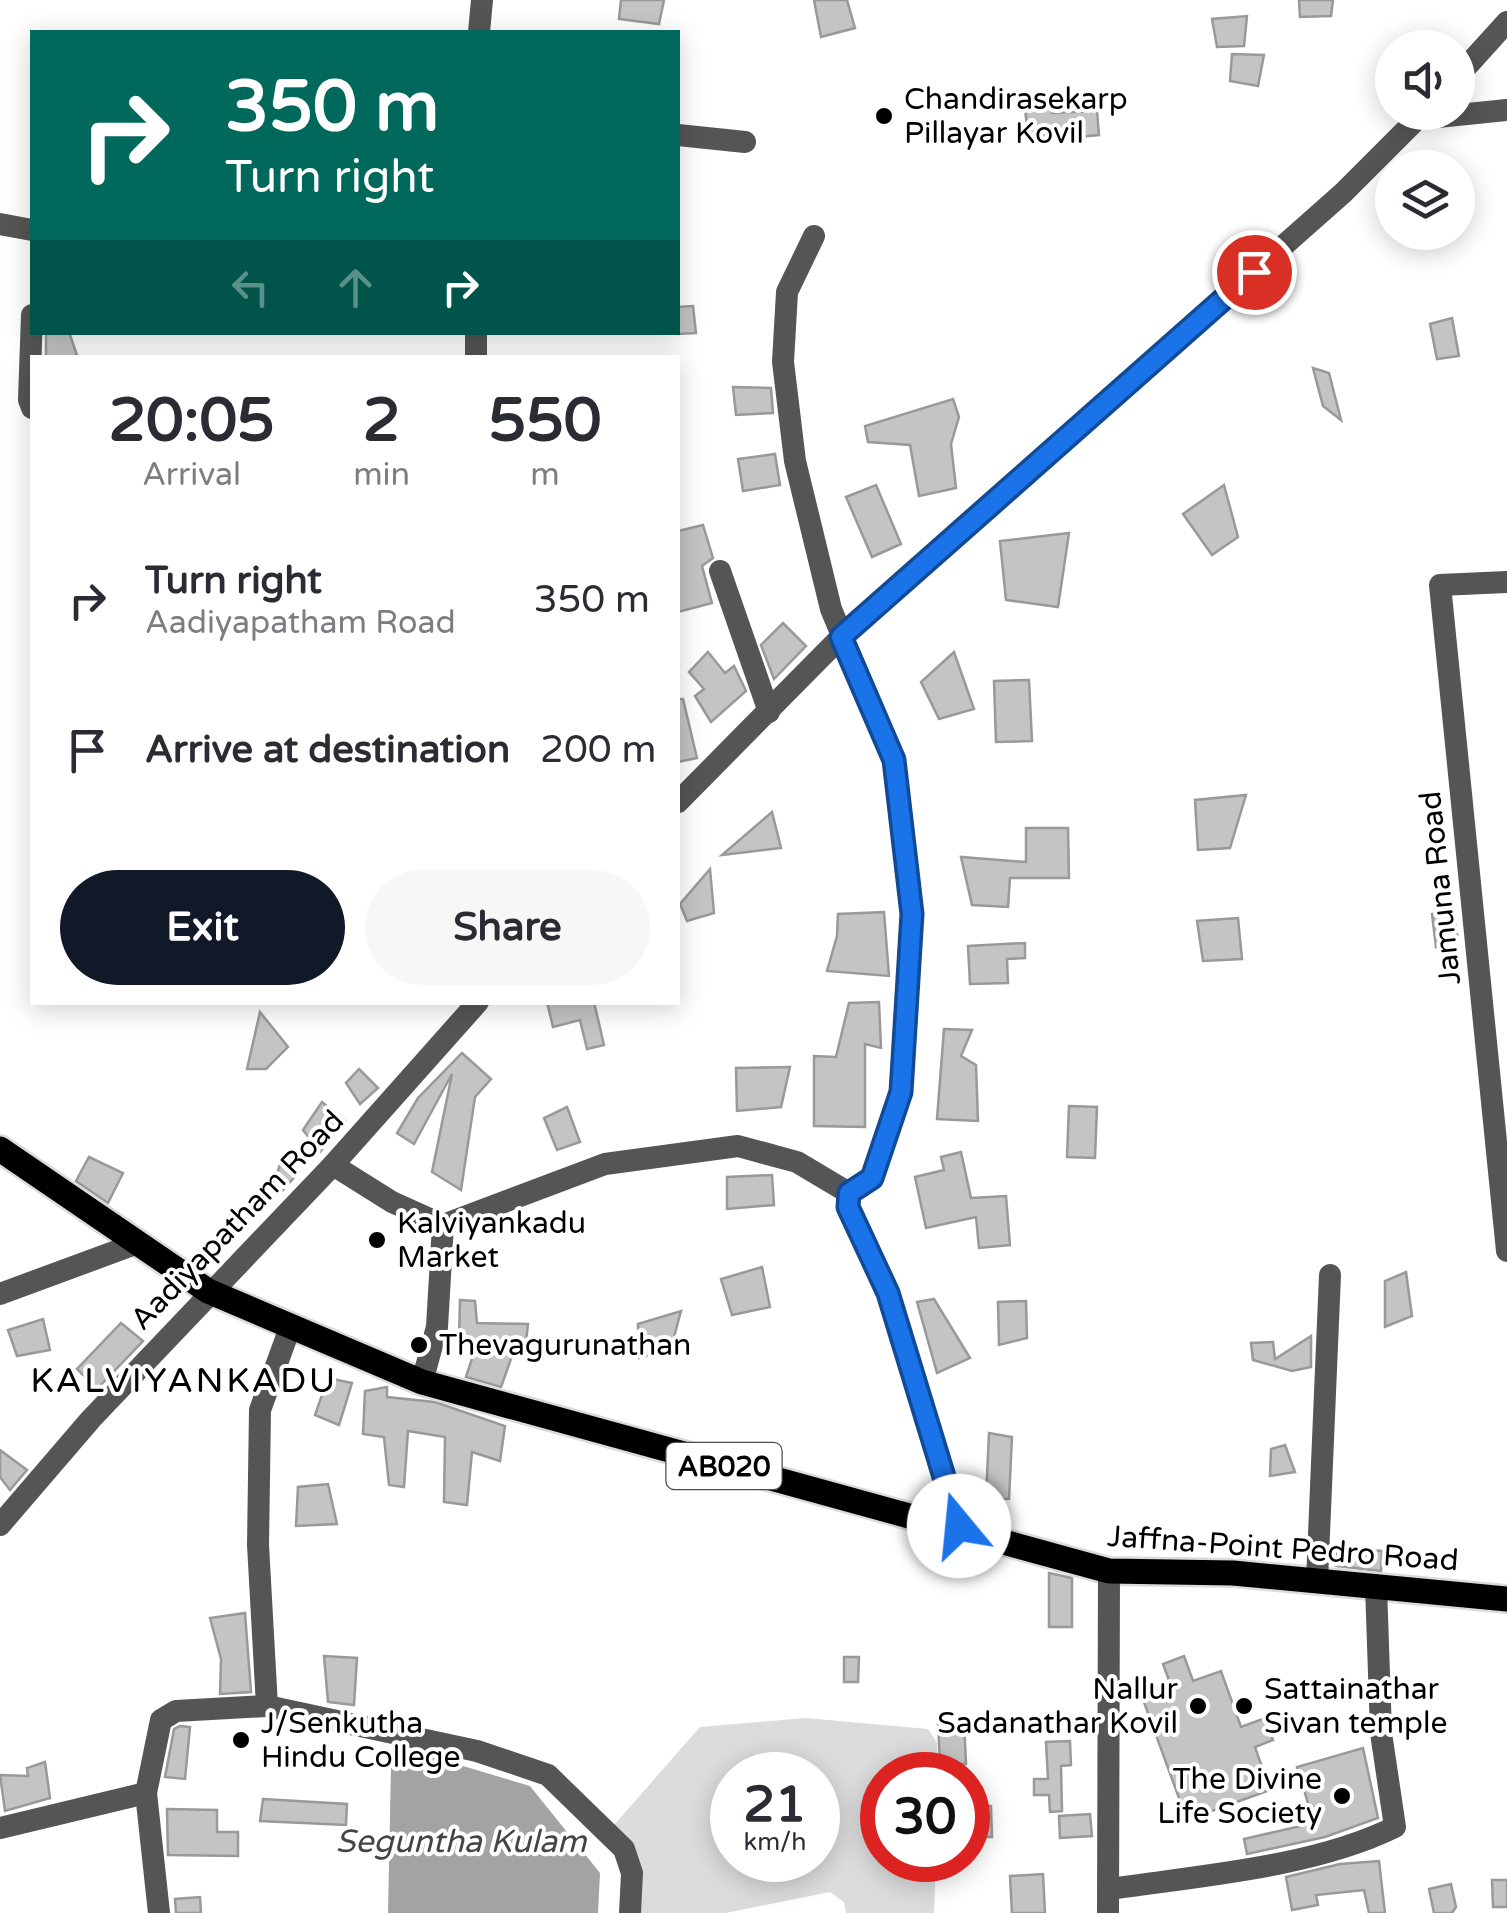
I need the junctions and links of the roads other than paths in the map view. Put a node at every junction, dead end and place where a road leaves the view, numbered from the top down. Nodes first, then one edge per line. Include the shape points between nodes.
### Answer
1 (482, 0) edge
2 (1507, 22) edge
3 (479, 30) edge
4 (1475, 57) edge
5 (1507, 110) edge
6 (1475, 112) edge
7 (1407, 130) edge
8 (680, 134) edge
9 (745, 142) dead end
10 (0, 224) edge
11 (30, 230) edge
12 (814, 236) dead end
13 (30, 372) edge
14 (30, 403) edge
15 (720, 571) dead end
16 (1507, 582) edge
17 (841, 637) junction
18 (769, 712) junction
19 (680, 800) edge
20 (475, 1005) edge
21 (1500, 1110) edge
22 (0, 1150) edge
23 (333, 1165) junction
24 (849, 1193) junction
25 (444, 1225) junction
26 (138, 1243) junction
27 (1507, 1252) edge
28 (1330, 1275) dead end
29 (208, 1291) junction
30 (0, 1294) edge
31 (291, 1325) junction
32 (422, 1382) junction
33 (0, 1524) edge
34 (959, 1526) junction
35 (1109, 1571) junction
36 (1317, 1581) junction
37 (1376, 1586) junction
38 (1507, 1599) edge
39 (267, 1706) junction
40 (146, 1794) junction
41 (0, 1828) edge
42 (1109, 1889) junction
43 (160, 1913) edge
44 (630, 1913) edge
45 (1108, 1913) edge

1 - 3 street
2 - 4 street
5 - 6 street
7 - 17 street
8 - 9 street
10 - 11 street
12 - 17 street via 788,292 783,362 796,462
13 - 14 street
15 - 18 street
16 - 21 street, Jamuna Road via 1440,585
17 - 18 street
17 - 24 street via 894,760 912,914 901,1092 872,1178
18 - 19 street
20 - 23 street, Aadiyapatham Road
21 - 27 street, Jamuna Road
22 - 26 main road, Jaffna-Point Pedro Road / AB020
23 - 25 street
23 - 29 street, Aadiyapatham Road
24 - 25 street via 796,1162 738,1146 606,1164
24 - 34 street via 848,1207 888,1293
25 - 32 street via 437,1327
26 - 29 main road, Jaffna-Point Pedro Road / AB020
26 - 30 street
28 - 36 street
29 - 31 main road, Jaffna-Point Pedro Road / AB020
29 - 33 street, Aadiyapatham Road
31 - 32 main road, Jaffna-Point Pedro Road / AB020
31 - 39 street via 260,1410 258,1545
32 - 34 main road, Jaffna-Point Pedro Road / AB020
34 - 35 main road, Jaffna-Point Pedro Road / AB020
35 - 36 main road, Jaffna-Point Pedro Road / AB020
35 - 42 street
36 - 37 main road, Jaffna-Point Pedro Road / AB020
37 - 38 main road, Jaffna-Point Pedro Road / AB020
37 - 42 street via 1380,1733 1396,1827 1314,1854
39 - 40 street via 176,1711 160,1720
39 - 44 street via 477,1751 548,1775 624,1849 632,1873
40 - 41 street
40 - 43 street
42 - 45 street

